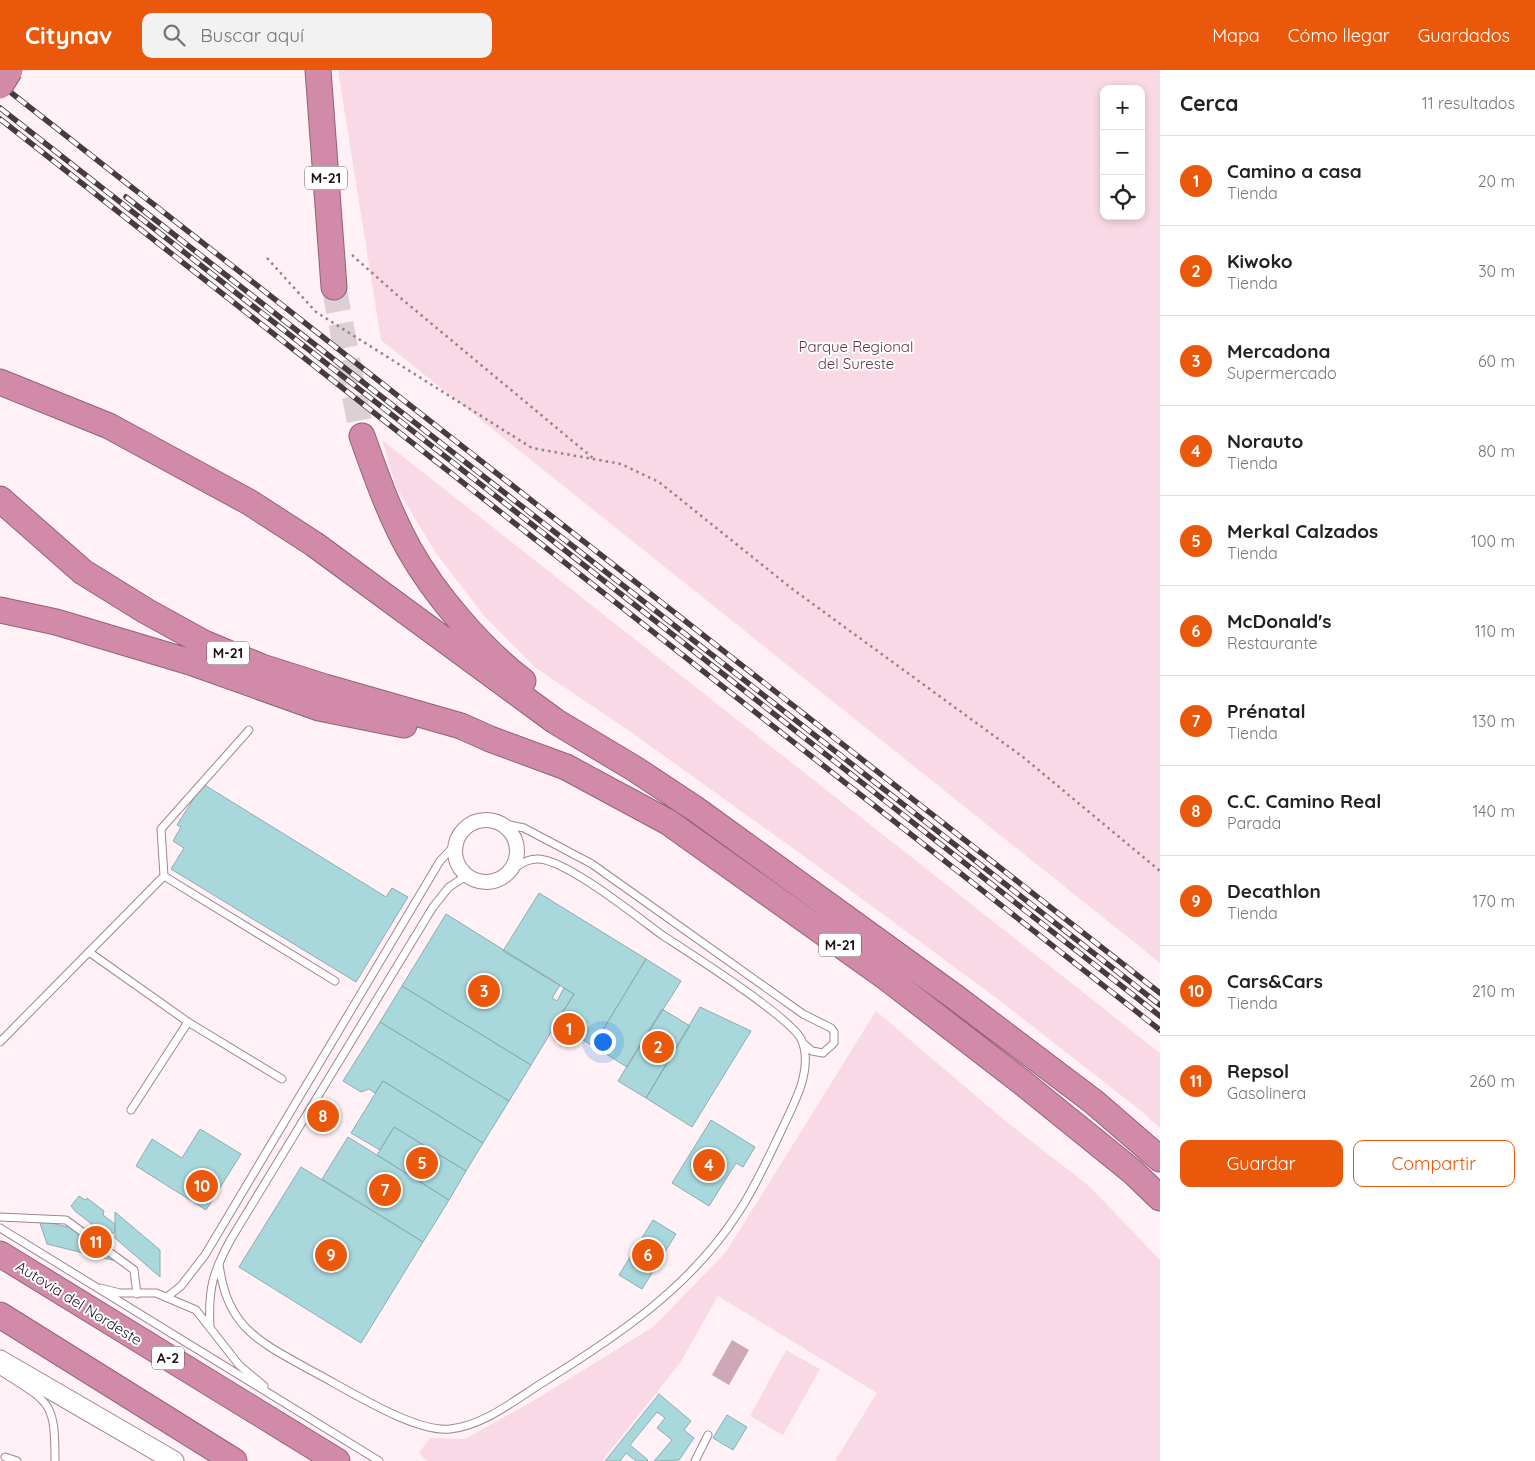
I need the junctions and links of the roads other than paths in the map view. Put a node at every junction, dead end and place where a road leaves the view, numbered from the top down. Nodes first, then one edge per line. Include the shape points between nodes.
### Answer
1 (10, 70) edge
2 (318, 70) edge
3 (0, 86) edge
4 (334, 287) tunnel mouth
5 (0, 382) edge
6 (362, 436) tunnel mouth
7 (0, 499) edge
8 (0, 610) edge
9 (249, 730) dead end
10 (490, 739) junction
11 (635, 769) junction
12 (500, 823) junction
13 (455, 845) junction
14 (511, 870) junction
15 (164, 876) junction
16 (466, 876) junction
17 (89, 952) junction
18 (335, 982) dead end
19 (188, 1022) junction
20 (0, 1042) edge
21 (802, 1042) junction
22 (282, 1079) dead end
23 (131, 1110) dead end
24 (1160, 1159) edge
25 (1160, 1198) edge
26 (0, 1217) edge
27 (0, 1228) edge
28 (0, 1254) edge
29 (218, 1262) junction
30 (93, 1286) junction
31 (137, 1294) junction
32 (167, 1297) junction
33 (0, 1315) edge
34 (210, 1326) junction
35 (0, 1360) edge
36 (0, 1370) edge
37 (281, 1401) junction
38 (708, 1435) dead end
39 (6, 1457) dead end
40 (18, 1461) edge
41 (55, 1461) edge
42 (174, 1461) edge
43 (234, 1461) edge
44 (338, 1461) edge
45 (379, 1461) edge
46 (695, 1461) edge

1 - 3 highway, bridge
2 - 4 highway, M-21
5 - 11 highway, M-21 via 109,426 249,502 314,544 556,721
6 - 11 highway, M-21 via 381,491 409,550 470,631 516,676
7 - 10 highway, M-21 via 83,572 204,643 271,670 461,726
8 - 10 highway via 56,622 170,656 319,708 457,736
9 - 15 lane via 161,829
10 - 25 highway, M-21 via 566,766 668,822 887,978 1133,1172
11 - 24 highway, M-21 via 694,808 962,1003 1094,1102
12 - 13 street via 490,820 472,823 458,836
12 - 14 street via 509,829 516,844 516,860
12 - 21 lane via 524,828 592,864 803,1014 834,1032 834,1044 823,1053 812,1051
13 - 16 street via 454,857
13 - 32 lane via 440,861 205,1256 181,1286
14 - 16 street via 500,880 485,883
14 - 21 lane via 531,859 560,865 789,1023
15 - 17 lane
15 - 18 lane
16 - 29 lane via 449,887 433,907
17 - 19 lane
17 - 20 lane
19 - 22 lane
19 - 23 lane
21 - 29 lane via 806,1055 800,1092 748,1197 705,1256 655,1306 607,1341 485,1418 462,1427 449,1430 421,1426 266,1346 230,1308 224,1295
26 - 31 lane via 66,1220 134,1270
27 - 30 lane
28 - 44 highway, Autovía del Nordeste / A-2
29 - 34 lane via 210,1286
30 - 31 lane
30 - 37 lane
31 - 32 lane via 156,1293
32 - 34 lane via 196,1310
33 - 43 highway
34 - 37 lane via 240,1365
35 - 42 main road
36 - 41 lane via 45,1401 55,1424
37 - 45 lane
38 - 46 lane
39 - 40 lane

